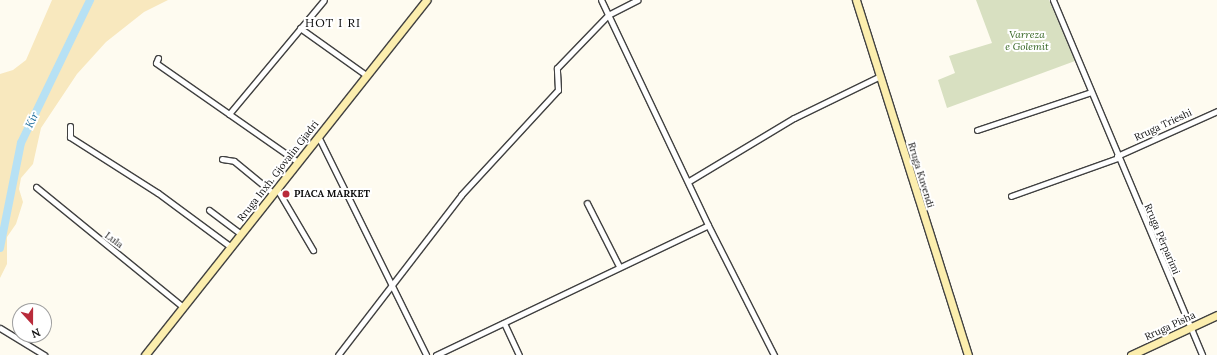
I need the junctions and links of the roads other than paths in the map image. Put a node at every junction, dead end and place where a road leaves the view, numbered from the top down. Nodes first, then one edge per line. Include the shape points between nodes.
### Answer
1 (324, 0) edge
2 (426, 0) edge
3 (600, 0) edge
4 (637, 0) edge
5 (856, 0) edge
6 (1053, 0) edge
7 (608, 15) junction
8 (300, 28) junction
9 (158, 58) dead end
10 (366, 75) junction
11 (880, 76) junction
12 (1091, 92) junction
13 (1217, 110) edge
14 (228, 114) junction
15 (70, 126) dead end
16 (977, 130) dead end
17 (318, 136) junction
18 (1118, 157) junction
19 (222, 159) dead end
20 (298, 162) junction
21 (689, 182) junction
22 (36, 187) dead end
23 (275, 191) junction
24 (1011, 196) dead end
25 (587, 203) dead end
26 (209, 210) dead end
27 (708, 225) junction
28 (241, 234) junction
29 (231, 247) junction
30 (313, 250) dead end
31 (619, 266) junction
32 (392, 286) junction
33 (183, 307) junction
34 (1217, 316) edge
35 (504, 323) junction
36 (1192, 327) junction
37 (0, 328) edge
38 (44, 355) edge
39 (146, 355) edge
40 (338, 355) edge
41 (426, 355) edge
42 (436, 355) edge
43 (519, 355) edge
44 (774, 355) edge
45 (968, 355) edge
46 (1131, 355) edge
47 (1202, 355) edge

1 - 8 street
2 - 10 street, Rruga Inxh. Gjovalin Gjadri
3 - 7 street
4 - 7 street
5 - 11 street, Rruga Kuvendi
6 - 12 street, Rruga Përparimi
7 - 21 street
7 - 32 street via 557,68 558,90 461,195
8 - 10 street
8 - 14 street
9 - 14 street via 156,63
10 - 17 street, Rruga Inxh. Gjovalin Gjadri
11 - 21 street via 794,118
11 - 45 street, Rruga Kuvendi
12 - 16 street
12 - 18 street, Rruga Përparimi
13 - 18 street, Rruga Trieshi
14 - 20 street
15 - 29 street via 70,137 158,193
17 - 20 street, Rruga Inxh. Gjovalin Gjadri
17 - 32 street
18 - 24 street
18 - 36 street, Rruga Përparimi
19 - 23 street via 234,161
20 - 23 street, Rruga Inxh. Gjovalin Gjadri
21 - 27 street
22 - 33 street, Lula
23 - 28 street, Rruga Inxh. Gjovalin Gjadri
23 - 30 street
25 - 31 street
26 - 28 street
27 - 31 street
27 - 44 street
28 - 29 street, Rruga Inxh. Gjovalin Gjadri
29 - 33 street, Rruga Inxh. Gjovalin Gjadri
31 - 35 street
32 - 40 street
32 - 41 street
33 - 39 street, Rruga Inxh. Gjovalin Gjadri
34 - 36 street, Rruga Pisha
35 - 42 street
35 - 43 street
36 - 46 street, Rruga Pisha
36 - 47 street, Rruga Përparimi
37 - 38 street

